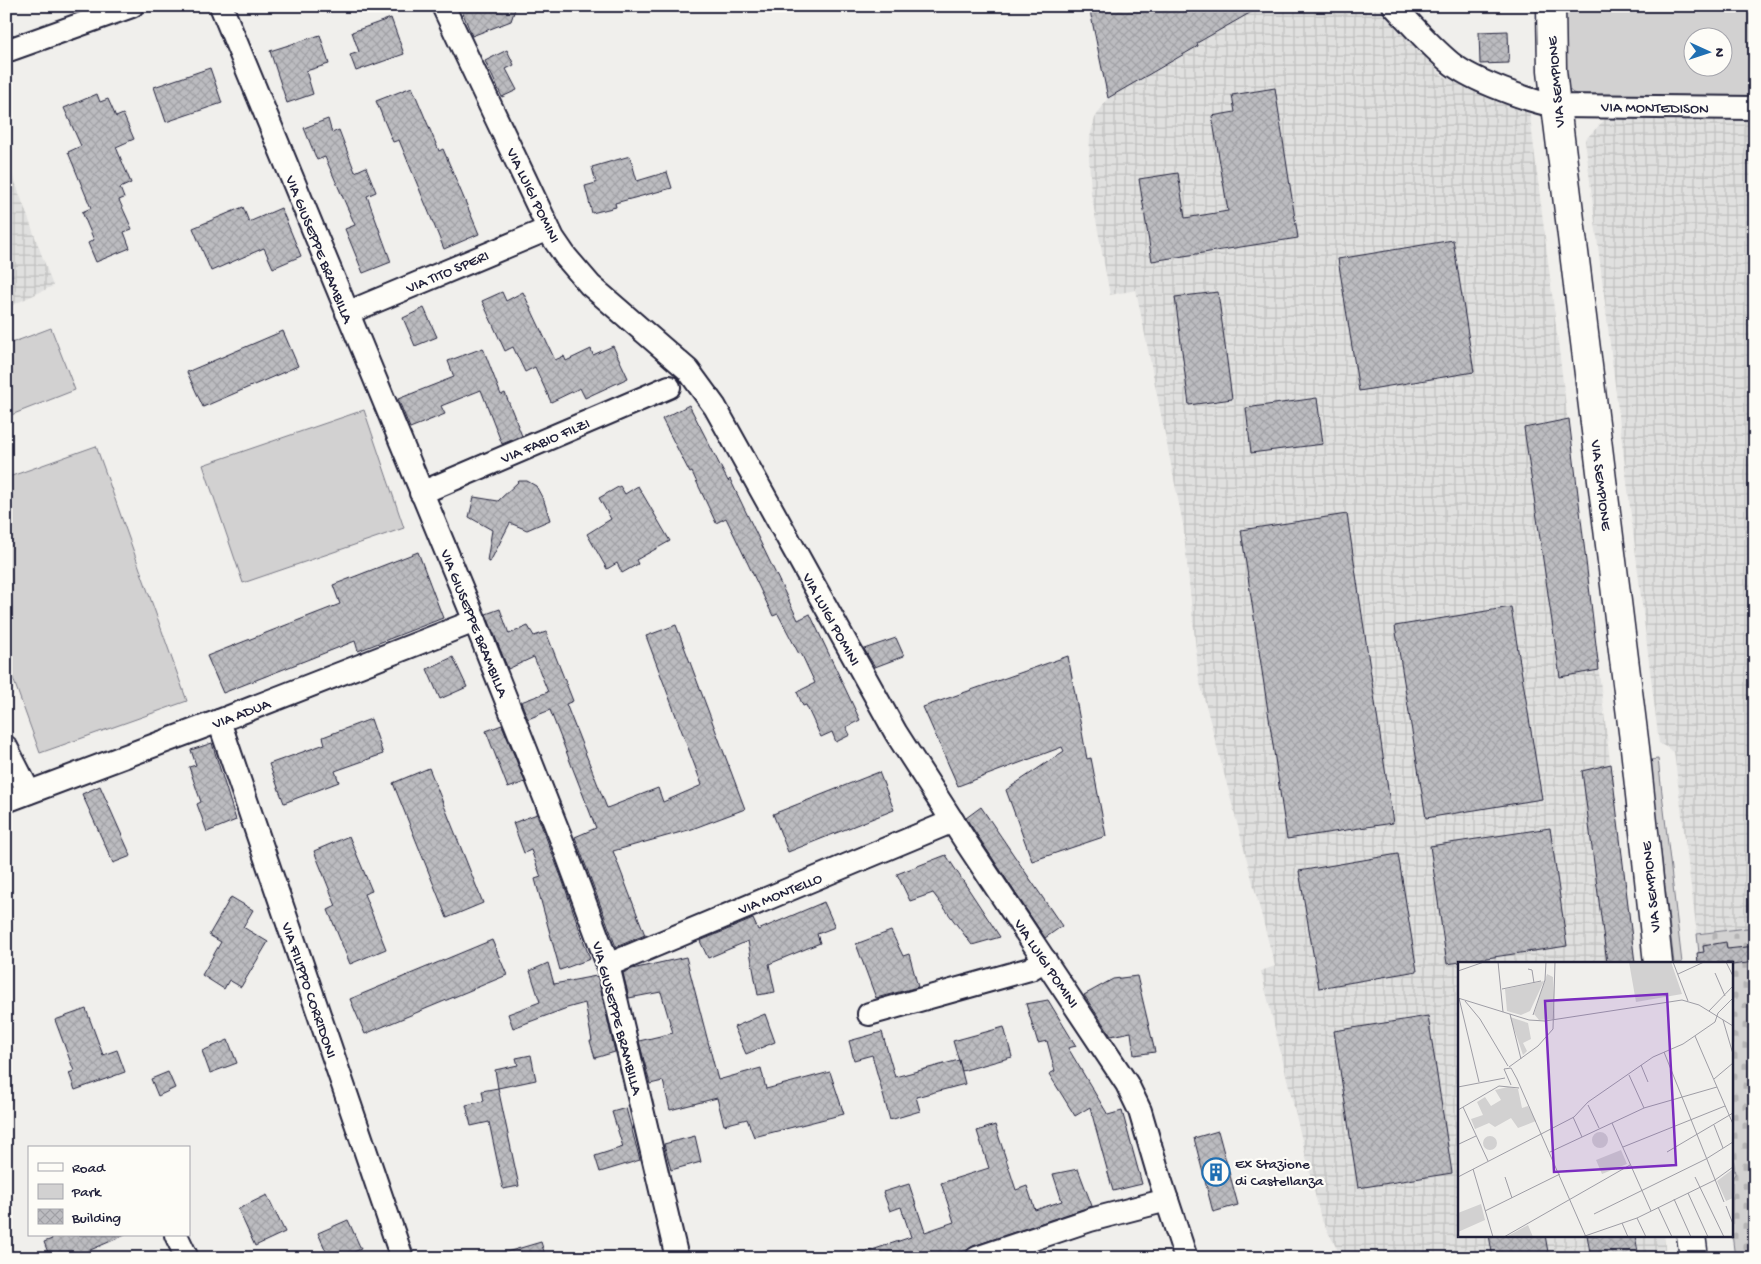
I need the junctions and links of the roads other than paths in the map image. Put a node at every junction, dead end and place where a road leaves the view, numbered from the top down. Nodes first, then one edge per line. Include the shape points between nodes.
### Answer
1 (132, 6) edge
2 (221, 6) edge
3 (443, 6) edge
4 (1394, 6) edge
5 (1551, 6) edge
6 (6, 51) edge
7 (1556, 106) junction
8 (1755, 108) edge
9 (548, 229) junction
10 (347, 313) junction
11 (669, 387) dead end
12 (421, 493) junction
13 (475, 621) junction
14 (220, 721) junction
15 (6, 747) edge
16 (29, 792) junction
17 (6, 802) edge
18 (953, 822) junction
19 (1045, 960) junction
20 (1658, 962) edge
21 (608, 965) junction
22 (869, 1014) dead end
23 (1167, 1200) junction
24 (176, 1236) edge
25 (1691, 1236) edge
26 (187, 1258) edge
27 (402, 1258) edge
28 (677, 1258) edge
29 (977, 1258) edge
30 (1186, 1258) edge
31 (1694, 1258) edge

1 - 6 street
2 - 10 street, VIA GIUSEPPE BRAMBILLA
3 - 9 street, VIA LUIGI POMINI
4 - 7 street, VIA MONTEDISON via 1447,59 1467,74
5 - 7 main road, VIA SEMPIONE
7 - 8 street, VIA MONTEDISON
7 - 20 main road, VIA SEMPIONE via 1635,748
9 - 10 street, VIA TITO SPERI
9 - 18 street, VIA LUIGI POMINI via 590,285 680,362 703,388 889,720
10 - 12 street, VIA GIUSEPPE BRAMBILLA
11 - 12 street, VIA FABIO FILZI
12 - 13 street, VIA GIUSEPPE BRAMBILLA
13 - 14 street, VIA ADUA
13 - 21 street, VIA GIUSEPPE BRAMBILLA
14 - 16 street, VIA ADUA
14 - 27 street, VIA FILIPPO CORRIDONI
15 - 16 street
16 - 17 street, VIA ADUA
18 - 19 street, VIA LUIGI POMINI
18 - 21 street, VIA MONTELLO
19 - 22 street via 1030,969
19 - 23 street, VIA LUIGI POMINI via 1134,1096
21 - 28 street, VIA GIUSEPPE BRAMBILLA
23 - 29 street via 1090,1220
23 - 30 street, VIA LUIGI POMINI
24 - 26 street
25 - 31 main road

